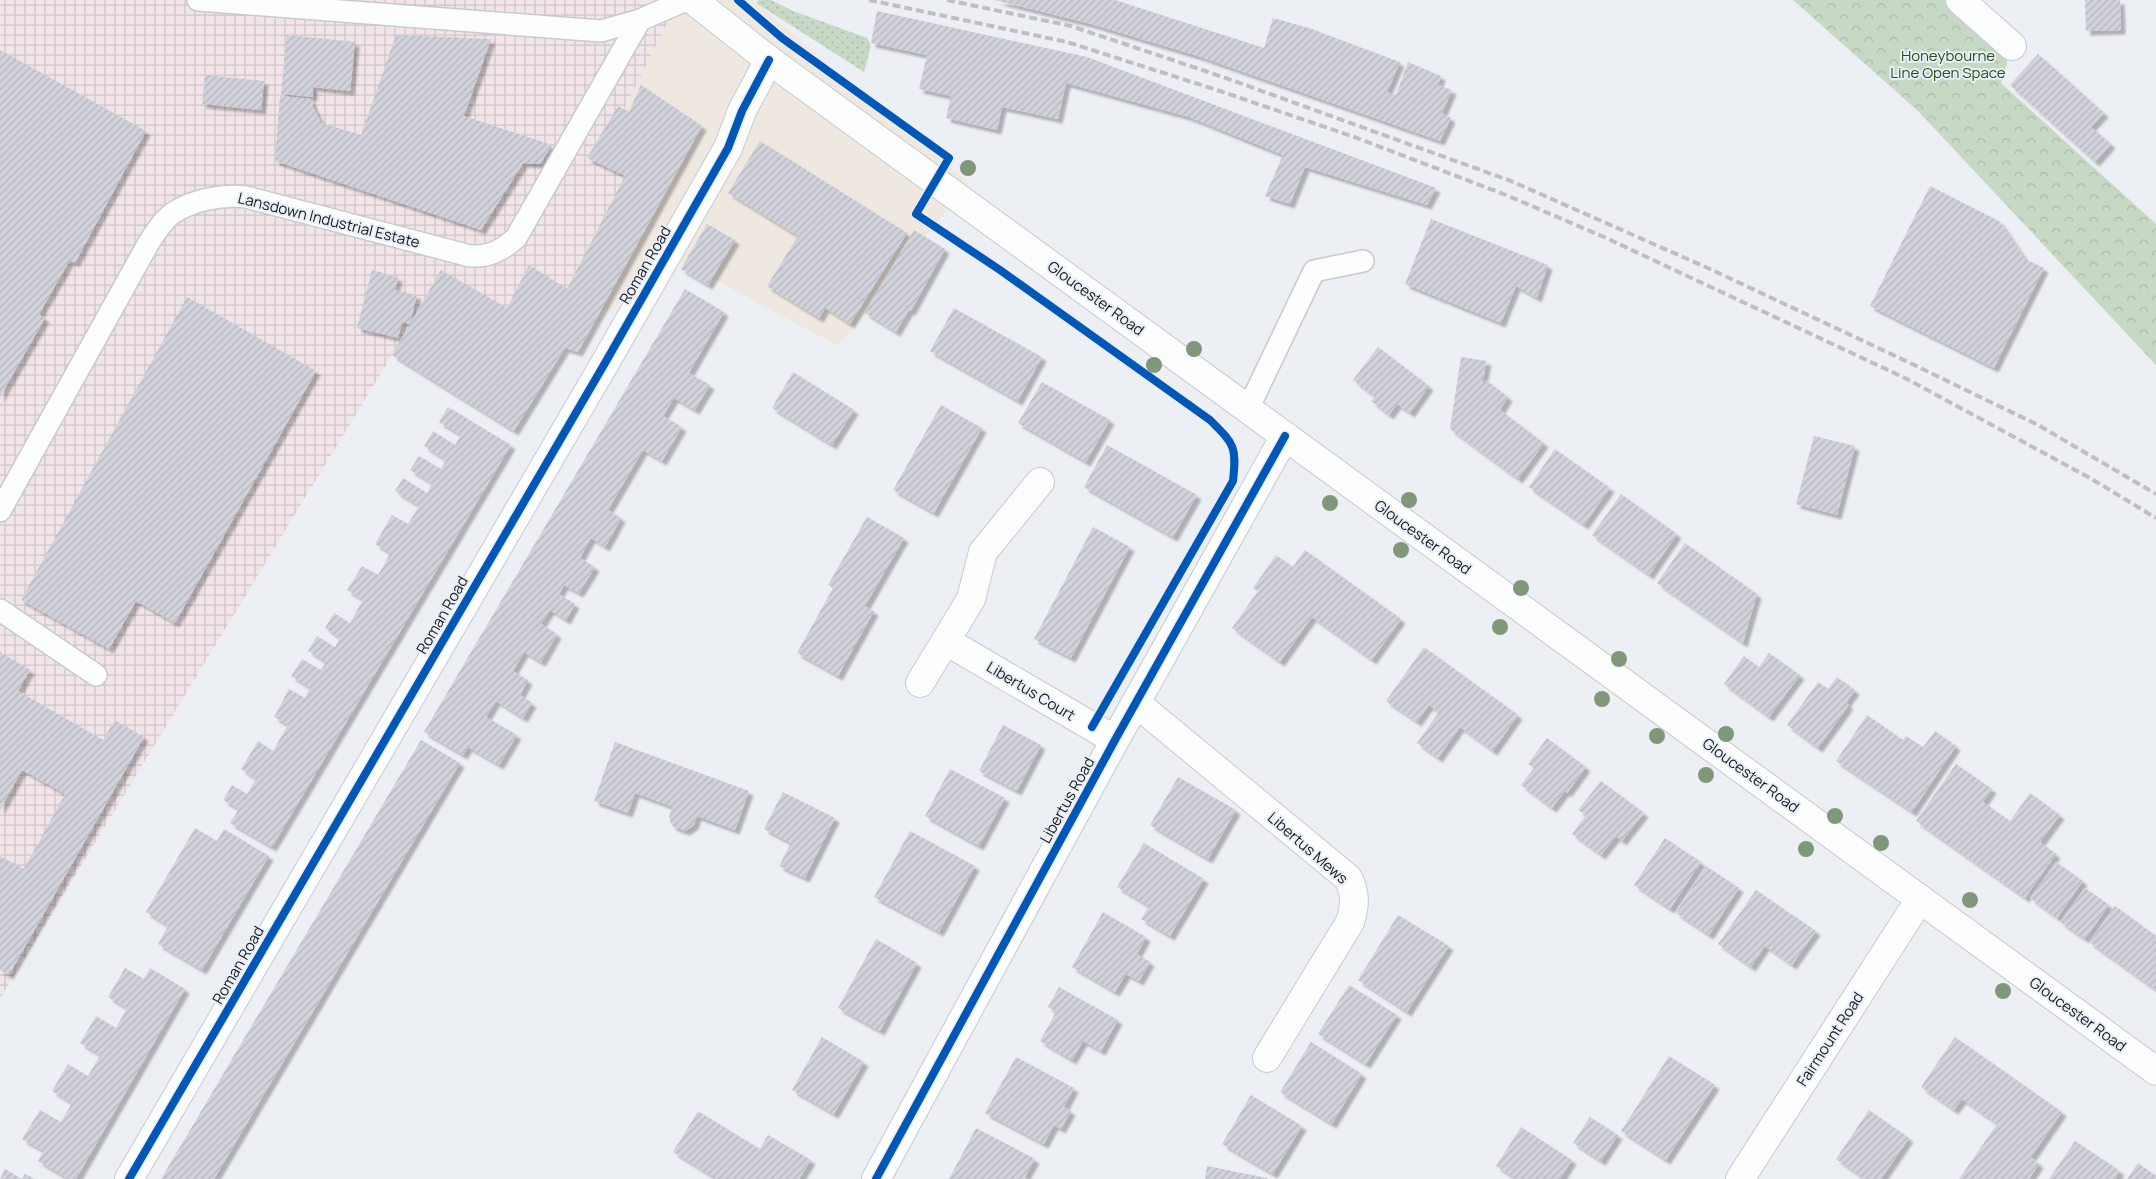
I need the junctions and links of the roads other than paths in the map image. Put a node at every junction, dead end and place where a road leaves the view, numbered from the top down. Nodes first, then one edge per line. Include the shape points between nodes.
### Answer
1 (198, 0) edge
2 (686, 0) edge
3 (693, 0) edge
4 (1960, 0) edge
5 (640, 20) junction
6 (2012, 46) dead end
7 (769, 60) junction
8 (1363, 260) dead end
9 (1248, 409) junction
10 (1285, 436) junction
11 (1040, 482) dead end
12 (0, 512) edge
13 (0, 610) edge
14 (946, 641) junction
15 (96, 675) dead end
16 (920, 682) dead end
17 (1136, 703) junction
18 (1115, 740) junction
19 (1920, 899) junction
20 (1267, 1058) dead end
21 (2156, 1071) edge
22 (129, 1179) edge
23 (876, 1179) edge
24 (1740, 1179) edge

1 - 5 lane via 601,31
2 - 5 lane
3 - 7 street, Gloucester Road
4 - 6 street
5 - 12 lane, Lansdown Industrial Estate via 516,238 494,254 470,256 240,197 208,199 173,213 148,244
7 - 9 street, Gloucester Road
7 - 22 street, Roman Road via 742,111 728,148 600,372
8 - 9 lane via 1314,271
9 - 10 street, Gloucester Road
10 - 17 street, Libertus Road
10 - 19 street, Gloucester Road
11 - 14 street via 983,552 971,599
13 - 15 lane
14 - 16 street
14 - 18 street, Libertus Court
17 - 18 street, Libertus Road
17 - 20 street, Libertus Mews via 1348,878 1353,888 1354,911 1350,922
18 - 23 street, Libertus Road
19 - 21 street, Gloucester Road
19 - 24 street, Fairmount Road

